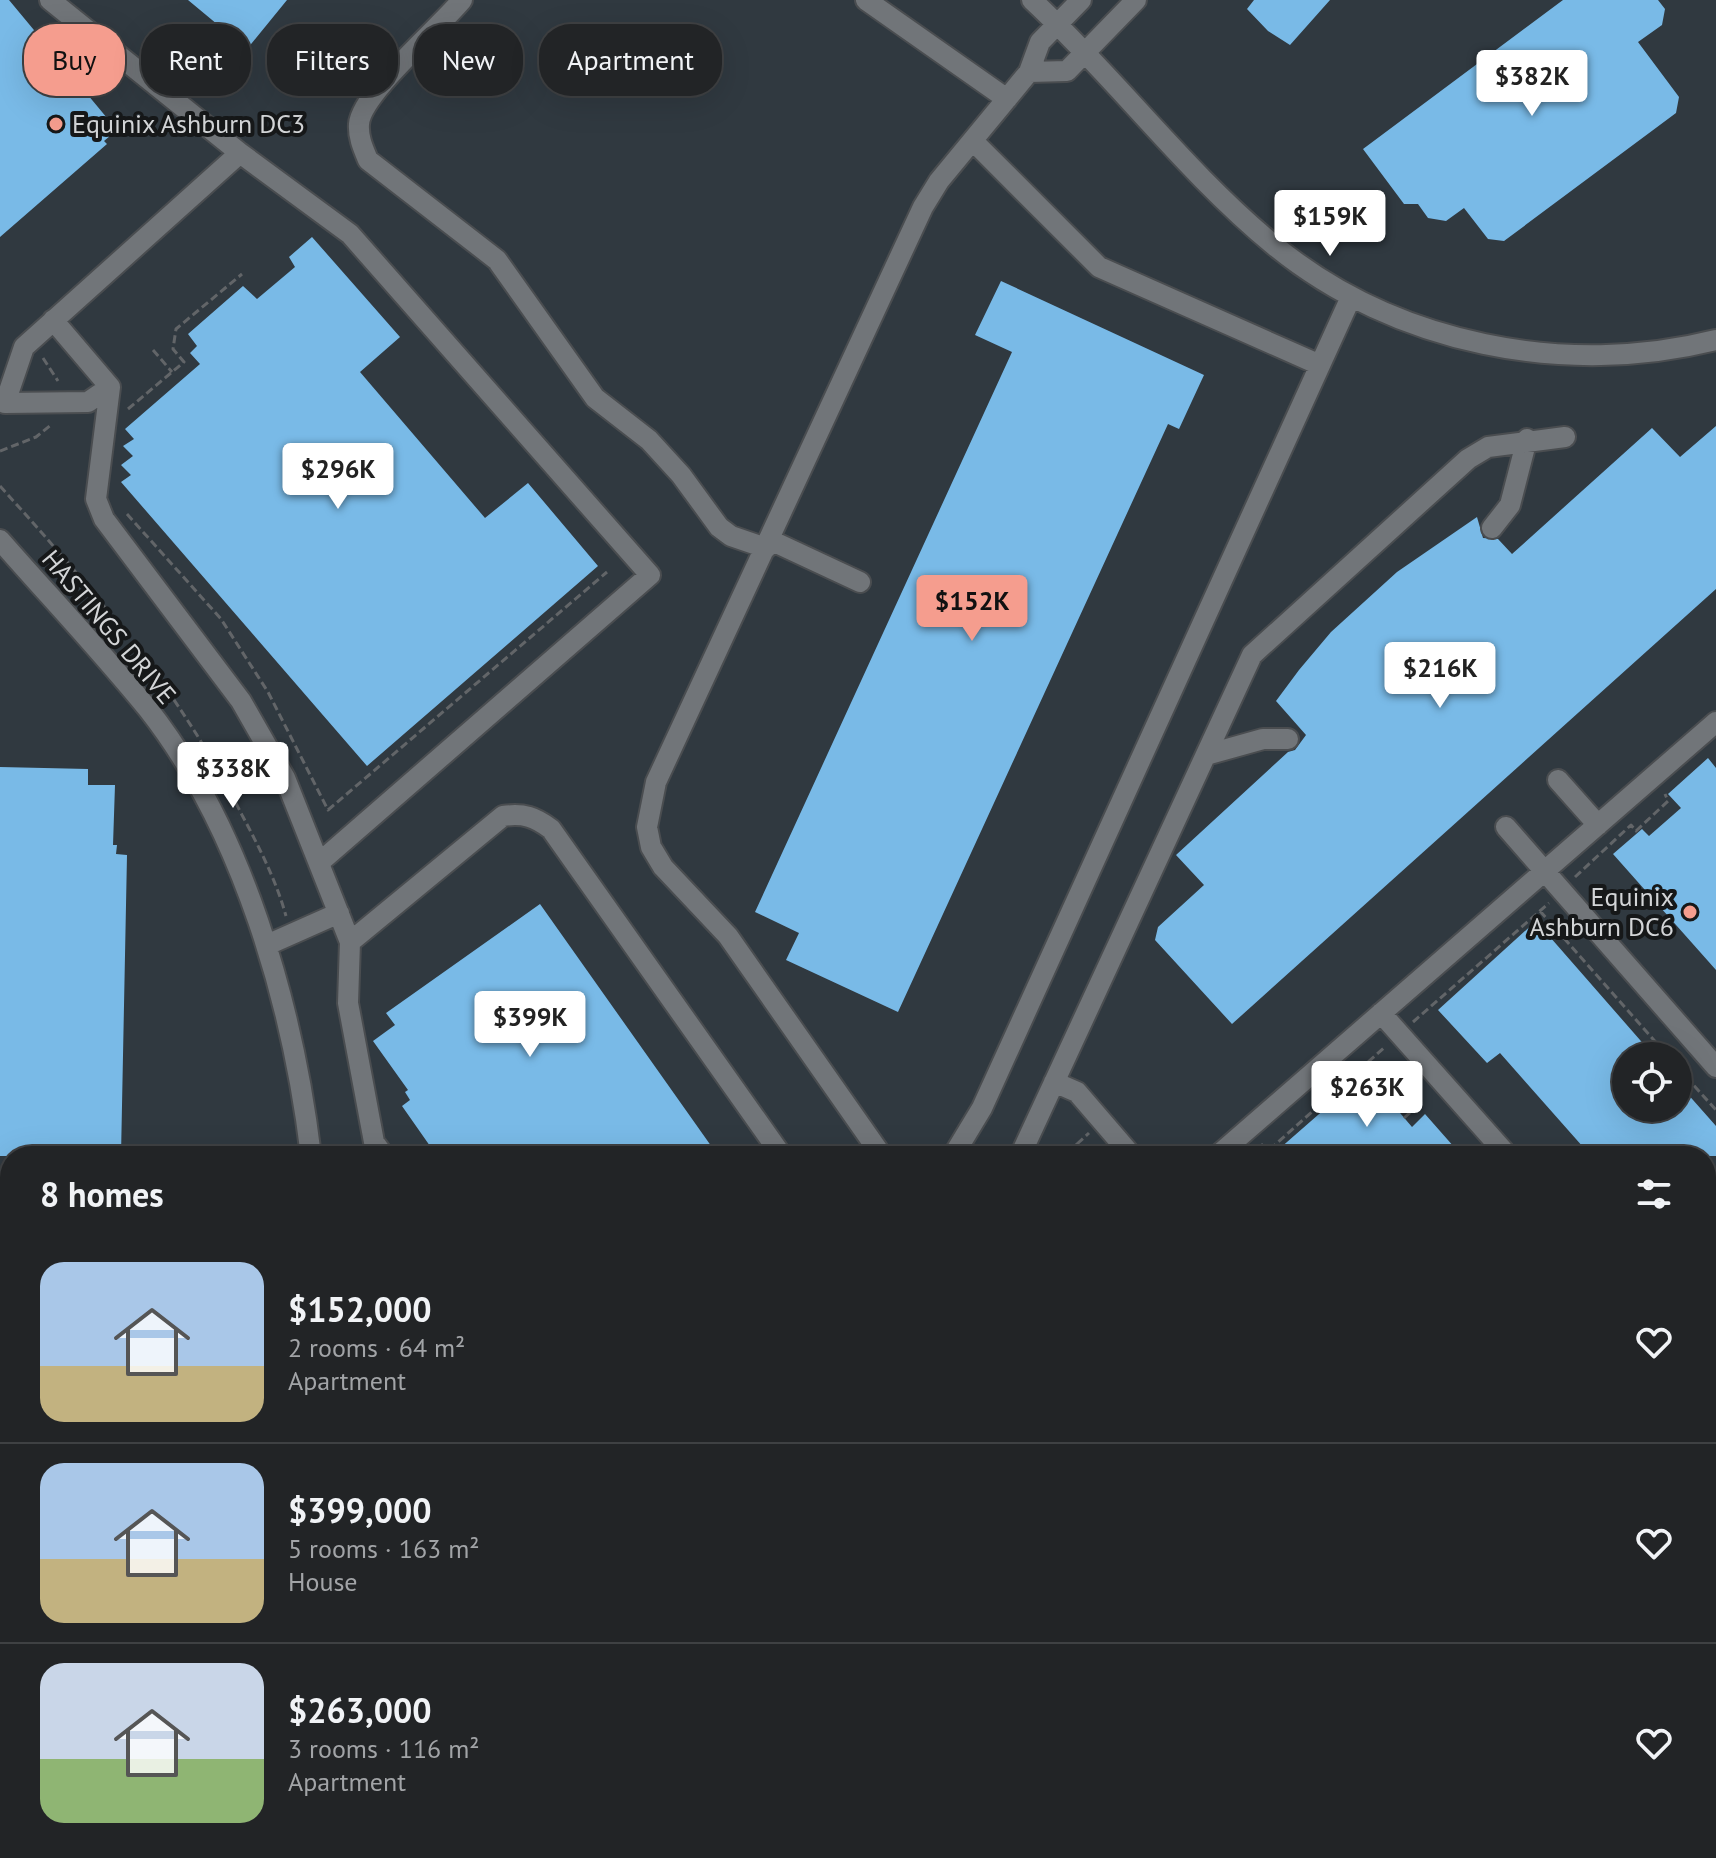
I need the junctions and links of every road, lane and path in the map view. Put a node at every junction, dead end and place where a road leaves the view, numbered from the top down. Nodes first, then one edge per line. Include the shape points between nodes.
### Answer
1 (50, 0) edge
2 (462, 0) edge
3 (866, 0) edge
4 (1032, 0) edge
5 (1081, 0) edge
6 (1136, 0) edge
7 (1057, 23) junction
8 (1084, 52) junction
9 (1029, 72) junction
10 (1007, 99) junction
11 (973, 141) junction
12 (240, 153) junction
13 (242, 274) dead end
14 (1351, 297) junction
15 (53, 320) junction
16 (1716, 340) edge
17 (24, 347) junction
18 (153, 350) dead end
19 (1320, 365) junction
20 (172, 372) junction
21 (110, 387) junction
22 (57, 402) junction
23 (2, 405) edge
24 (106, 411) junction
25 (1565, 437) dead end
26 (1527, 439) junction
27 (0, 451) edge
28 (125, 511) dead end
29 (1492, 528) dead end
30 (0, 540) edge
31 (768, 544) junction
32 (607, 572) dead end
33 (860, 582) dead end
34 (1716, 722) edge
35 (1288, 739) dead end
36 (1206, 755) junction
37 (1558, 780) dead end
38 (1671, 789) dead end
39 (1598, 825) junction
40 (1506, 827) dead end
41 (320, 862) junction
42 (1544, 871) junction
43 (1570, 883) dead end
44 (1554, 898) dead end
45 (1540, 911) junction
46 (339, 913) junction
47 (350, 942) junction
48 (267, 945) junction
49 (1381, 1013) junction
50 (1400, 1034) junction
51 (1656, 1042) edge
52 (1716, 1067) edge
53 (1054, 1082) junction
54 (1692, 1083) edge
55 (1422, 1102) dead end
56 (1716, 1110) edge
57 (1404, 1118) dead end
58 (1255, 1136) dead end
59 (309, 1146) edge
60 (377, 1146) edge
61 (775, 1146) edge
62 (875, 1146) edge
63 (959, 1146) edge
64 (1025, 1146) edge
65 (1123, 1146) edge
66 (1228, 1146) edge
67 (1264, 1146) edge
68 (1274, 1146) edge
69 (1499, 1146) edge

1 - 12 street
2 - 31 street via 372,93 359,122 368,160 497,260 595,398 649,440 719,527 731,536
3 - 10 street
4 - 7 street
5 - 7 street
6 - 8 street
7 - 8 street
7 - 9 street via 1040,42
8 - 9 street via 1067,71
8 - 14 street via 1245,220 1297,263
9 - 10 street
10 - 11 street
11 - 19 street via 1099,267
11 - 31 street via 923,207
12 - 15 street
12 - 41 street via 350,234 650,575
13 - 20 path via 176,329 173,349 184,362
14 - 16 street via 1421,326 1535,352 1605,356
14 - 19 street
15 - 17 street
15 - 21 street
17 - 22 path via 42,356 55,372
17 - 23 street
18 - 20 path
19 - 63 street via 982,1108
20 - 24 path via 124,412
21 - 22 street via 88,402
21 - 24 street
22 - 23 street
22 - 27 path via 45,432
24 - 41 street via 96,499 104,519 241,701 285,778
25 - 26 street
26 - 29 street via 1510,505
26 - 36 street via 1488,447 1468,459 1252,655
28 - 32 path via 221,619 268,692 328,810
30 - 48 street, HASTINGS DRIVE via 149,710 228,849
31 - 33 street
31 - 62 street via 656,782 647,827 663,867 728,936
34 - 39 street
35 - 36 street via 1263,739
36 - 53 street
37 - 39 street
38 - 43 path via 1664,795 1668,801 1636,831 1631,825
39 - 42 street
40 - 42 street
41 - 46 street
42 - 49 street
42 - 52 street
44 - 45 path
45 - 50 path
45 - 51 path
46 - 47 street
46 - 48 street
47 - 60 street via 348,1003
47 - 61 street via 503,816 536,818 551,829
48 - 59 street, HASTINGS DRIVE via 292,1032
49 - 50 street
49 - 66 street
50 - 68 path
50 - 69 street
53 - 64 street
53 - 65 street via 1077,1092
54 - 56 path
55 - 57 path
58 - 67 path

